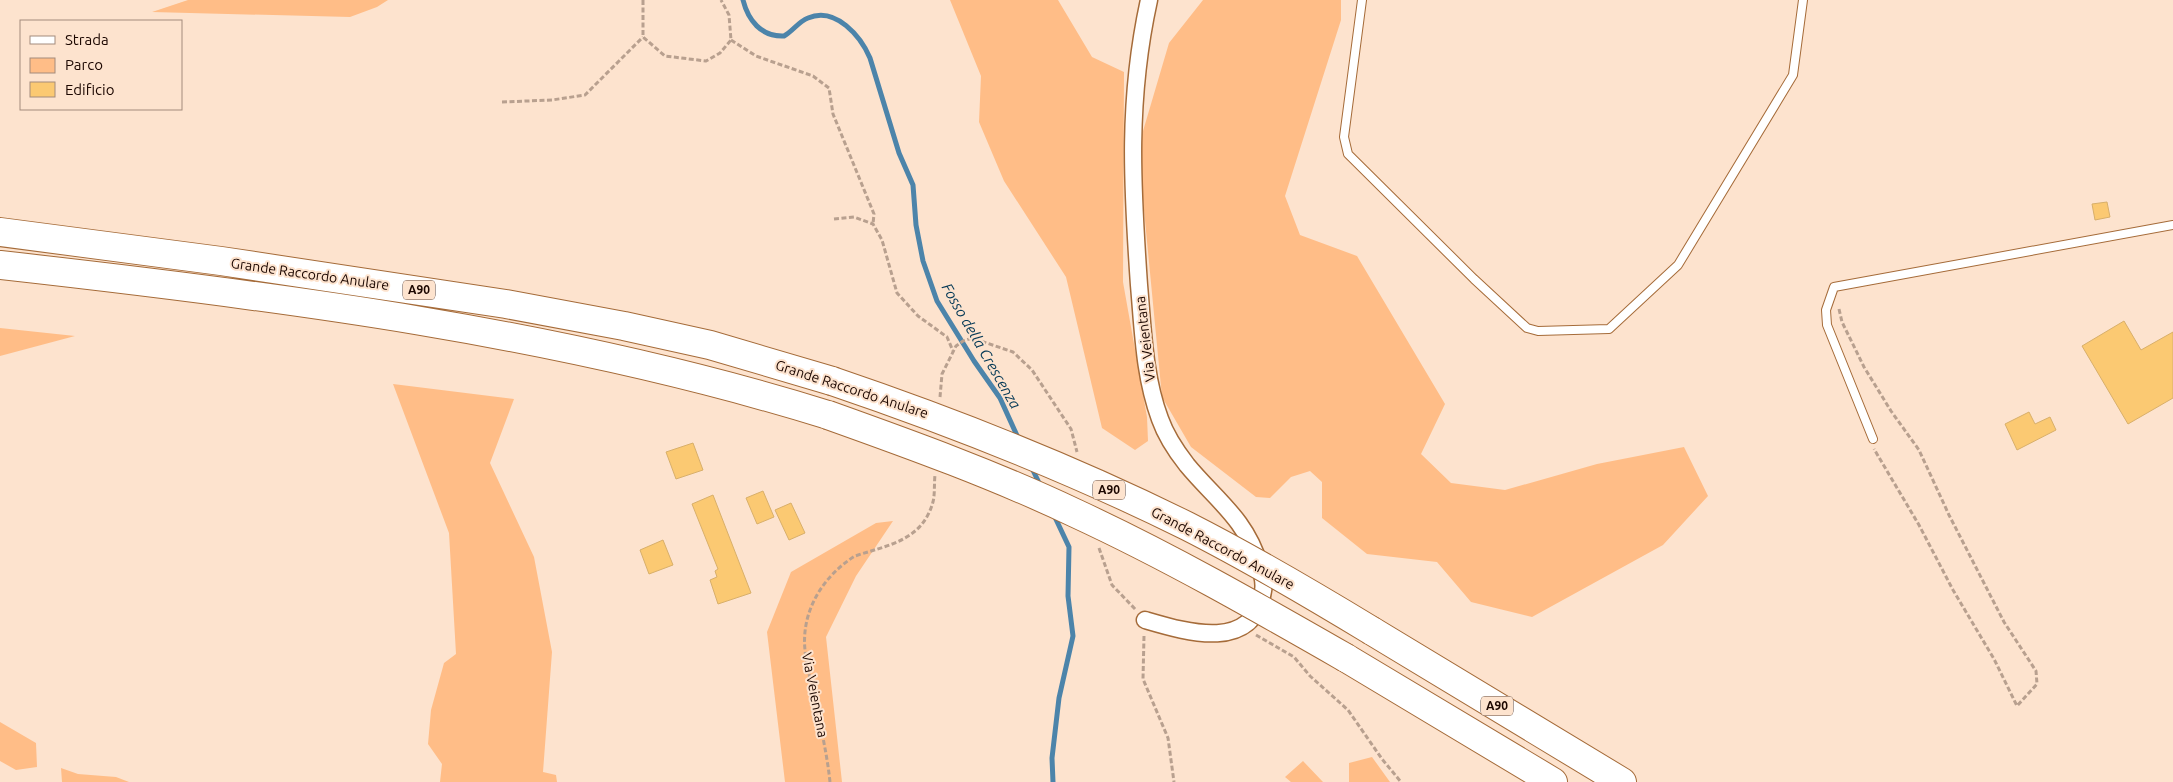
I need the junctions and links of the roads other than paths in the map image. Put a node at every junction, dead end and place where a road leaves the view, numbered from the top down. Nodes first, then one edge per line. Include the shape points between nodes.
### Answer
1 (1149, 0) edge
2 (1362, 0) edge
3 (1803, 0) edge
4 (2173, 225) edge
5 (0, 232) edge
6 (0, 265) edge
7 (1873, 439) road end
8 (1145, 620) road end
9 (1553, 782) edge
10 (1622, 782) edge

1 - 8 street, Via Veientana via 1137,62 1132,127 1135,227 1146,363 1157,409 1170,441 1189,467 1237,519 1256,552 1264,588 1256,610 1242,627 1222,633 1196,632
2 - 3 lane via 1344,137 1348,154 1474,279 1527,328 1538,331 1609,329 1678,265 1793,75
4 - 7 lane via 1834,287 1826,310 1827,326
5 - 10 highway, Grande Raccordo Anulare / A90, bridge via 498,302 678,337 832,381 987,437 1124,496 1220,544 1372,631
6 - 9 highway, A90, bridge via 316,306 522,340 699,379 828,415 965,466 1074,512 1182,566 1346,658

